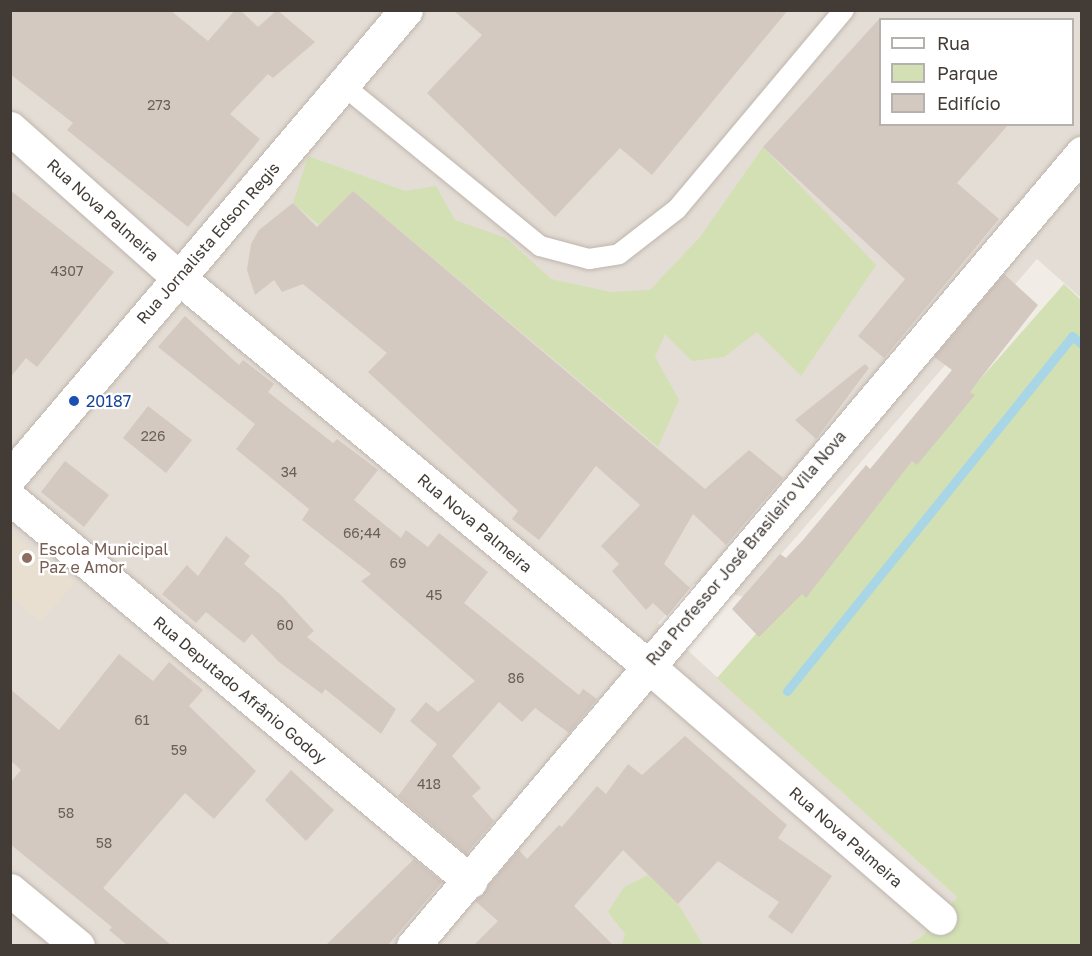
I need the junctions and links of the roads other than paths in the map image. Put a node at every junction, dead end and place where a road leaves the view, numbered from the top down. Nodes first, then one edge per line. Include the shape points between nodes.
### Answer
1 (406, 10) edge
2 (844, 10) edge
3 (344, 86) junction
4 (10, 128) edge
5 (1082, 153) edge
6 (178, 277) junction
7 (10, 477) edge
8 (10, 498) edge
9 (647, 665) junction
10 (470, 881) junction
11 (10, 890) edge
12 (940, 918) dead end
13 (78, 945) edge
14 (414, 945) edge

1 - 3 street, Rua Jornalista Edson Regis
2 - 3 lane via 677,209 619,254 565,255 540,246
3 - 6 street, Rua Jornalista Edson Regis
4 - 6 street, Rua Nova Palmeira
5 - 9 street, Rua Professor José Brasileiro Vila Nova
6 - 7 street, Rua Jornalista Edson Regis
6 - 9 street, Rua Nova Palmeira
8 - 10 street, Rua Deputado Afrânio Godoy
9 - 10 street, Rua Professor José Brasileiro Vila Nova
9 - 12 street, Rua Nova Palmeira
10 - 14 street, Rua Professor José Brasileiro Vila Nova
11 - 13 street

